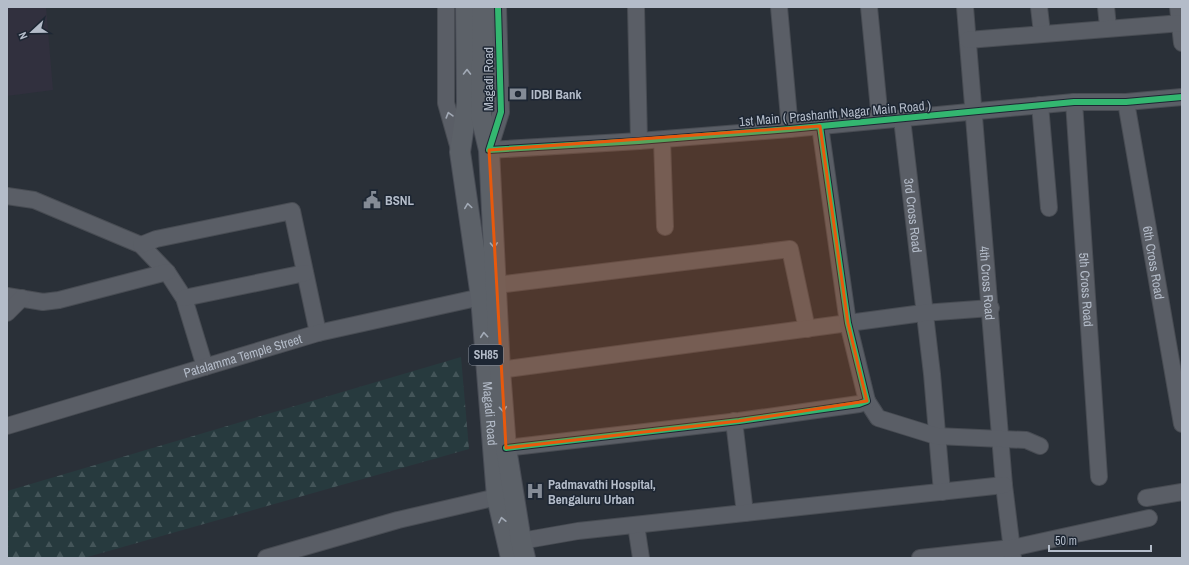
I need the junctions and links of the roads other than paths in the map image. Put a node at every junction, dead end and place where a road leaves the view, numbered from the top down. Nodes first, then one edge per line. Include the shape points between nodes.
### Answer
1 (446, 7) edge
2 (466, 7) edge
3 (483, 7) edge
4 (498, 7) edge
5 (636, 7) edge
6 (779, 7) edge
7 (869, 7) edge
8 (965, 7) edge
9 (1039, 7) edge
10 (1106, 7) edge
11 (1178, 7) edge
12 (1181, 23) edge
13 (1108, 27) junction
14 (1042, 33) junction
15 (968, 40) junction
16 (1182, 43) edge
17 (1182, 97) edge
18 (1074, 102) junction
19 (1126, 102) junction
20 (1040, 105) junction
21 (973, 110) junction
22 (902, 119) junction
23 (880, 120) junction
24 (820, 126) junction
25 (790, 129) junction
26 (662, 140) junction
27 (640, 141) junction
28 (489, 150) junction
29 (460, 152) junction
30 (7, 196) edge
31 (1049, 208) dead end
32 (665, 228) dead end
33 (141, 245) junction
34 (167, 272) junction
35 (305, 273) junction
36 (497, 285) junction
37 (15, 297) edge
38 (481, 297) junction
39 (184, 298) junction
40 (991, 308) junction
41 (7, 313) edge
42 (923, 313) junction
43 (848, 323) junction
44 (807, 329) junction
45 (318, 333) junction
46 (205, 367) junction
47 (500, 370) junction
48 (867, 401) junction
49 (734, 421) junction
50 (1182, 424) edge
51 (7, 426) edge
52 (936, 436) junction
53 (1000, 438) junction
54 (1040, 446) dead end
55 (506, 448) junction
56 (1099, 477) dead end
57 (1004, 485) junction
58 (942, 492) junction
59 (1182, 492) edge
60 (497, 497) junction
61 (1146, 498) dead end
62 (745, 513) junction
63 (1149, 518) dead end
64 (636, 525) junction
65 (519, 552) edge
66 (1012, 553) edge
67 (266, 558) edge
68 (641, 558) edge
69 (920, 558) edge

29 -> 1 street, Magadi Road / SH85 via 446,103
29 -> 2 main road, SH85 via 467,104
3 - 28 main road, SH85 via 482,116
4 - 28 street, Magadi Road / SH85 via 501,112
5 - 27 street
6 - 25 street
7 - 23 street
8 - 15 street, 4th Cross Road
9 - 14 street
10 - 13 street
11 - 12 street
12 - 13 street
12 - 16 street
13 - 14 street
14 - 15 street
15 - 21 street, 4th Cross Road
17 - 19 street, 1st Main ( Prashanth Nagar Main Road )
18 - 19 street, 1st Main ( Prashanth Nagar Main Road )
18 - 20 street, 1st Main ( Prashanth Nagar Main Road )
18 - 56 street, 5th Cross Road
19 - 50 street, 6th Cross Road
20 - 21 street, 1st Main ( Prashanth Nagar Main Road )
20 - 31 street
21 - 22 street, 1st Main ( Prashanth Nagar Main Road )
21 - 40 street, 4th Cross Road
22 - 23 street, 1st Main ( Prashanth Nagar Main Road )
22 - 42 street, 3rd Cross Road
23 - 24 street, 1st Main ( Prashanth Nagar Main Road )
24 - 25 street, 1st Main ( Prashanth Nagar Main Road )
24 - 43 street
25 - 26 street, 1st Main ( Prashanth Nagar Main Road )
26 - 27 street, 1st Main ( Prashanth Nagar Main Road )
26 - 32 street
27 - 28 street, 1st Main ( Prashanth Nagar Main Road )
28 -> 36 main road, Magadi Road / SH85
38 -> 29 main road, Magadi Road / SH85
30 - 33 street via 34,200
33 - 34 street
33 - 35 street via 156,239 292,211
34 - 37 street via 60,300 43,302
34 - 39 street
35 - 39 street
35 - 45 street
36 - 44 street via 790,249
36 - 47 main road, Magadi Road / SH85
37 - 41 street
38 - 45 street, Patalamma Temple Street
60 -> 38 main road, Magadi Road / SH85
39 - 46 street
40 - 42 street
40 - 53 street, 4th Cross Road
42 - 43 street
42 - 52 street, 3rd Cross Road via 932,374
43 - 44 street
43 - 48 street
44 - 47 street
45 - 46 street, Patalamma Temple Street
46 - 51 street, Patalamma Temple Street
47 -> 55 main road, Magadi Road / SH85
48 - 49 street
48 - 52 street via 878,418
49 - 55 street
49 - 62 street
52 - 53 street
52 - 58 street, 3rd Cross Road
53 - 54 street via 1026,440
53 - 57 street, 4th Cross Road
55 - 65 main road, Magadi Road / SH85
57 - 58 street
57 - 66 street, 4th Cross Road
58 - 62 street
59 - 61 street
65 -> 60 main road, Magadi Road / SH85
60 - 67 street via 398,520
62 - 64 street
63 - 66 street
64 - 65 street via 578,531
64 - 68 street
66 - 69 street

